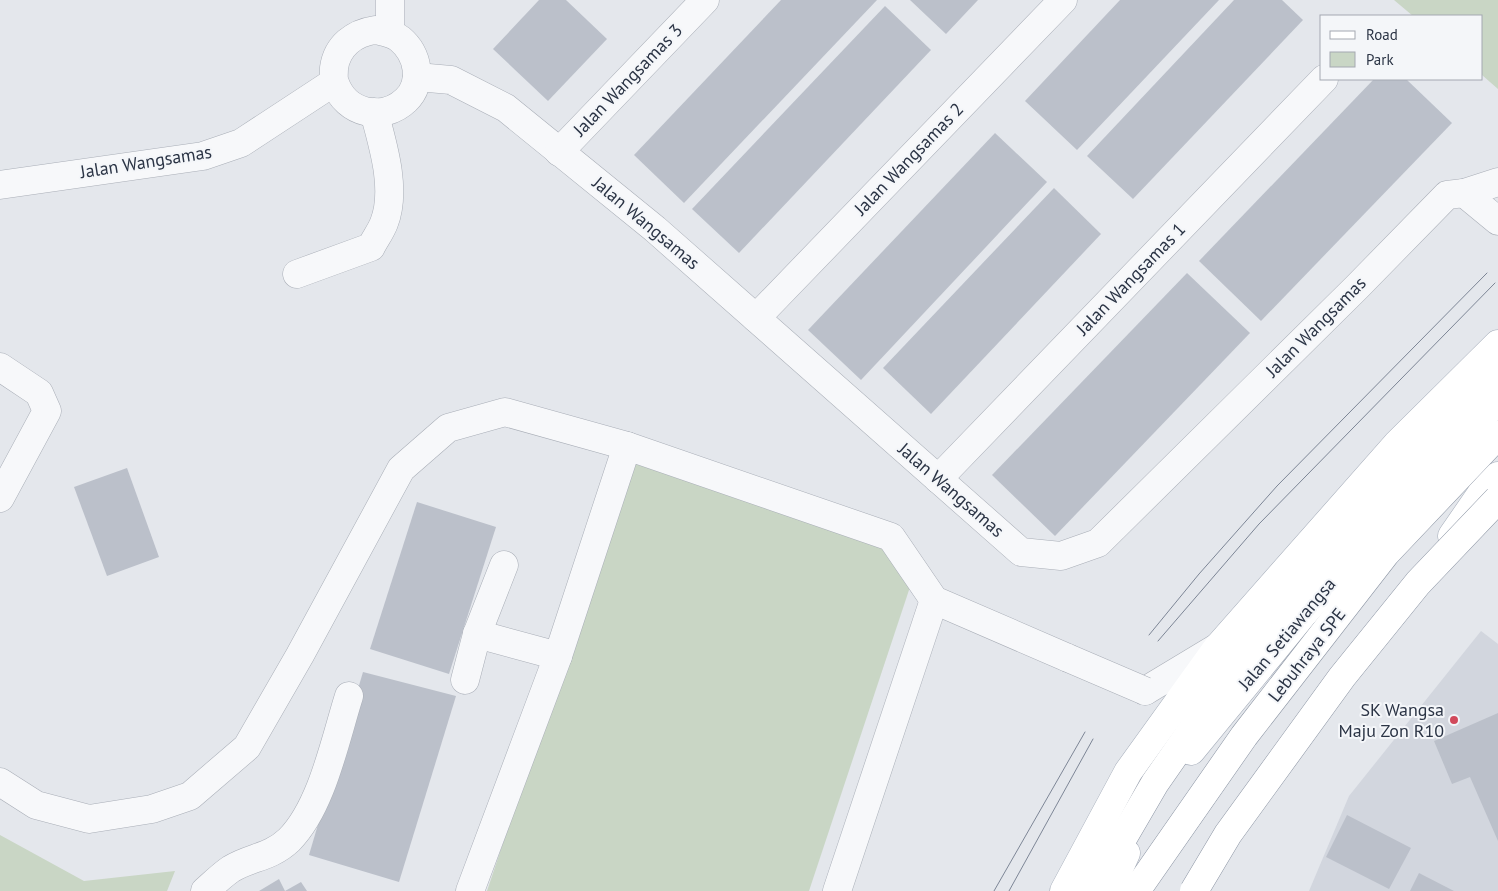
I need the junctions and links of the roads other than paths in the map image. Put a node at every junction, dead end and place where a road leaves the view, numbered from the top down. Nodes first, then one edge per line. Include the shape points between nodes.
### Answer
1 (390, 0) edge
2 (1063, 0) edge
3 (698, 3) edge
4 (390, 33) junction
5 (417, 77) junction
6 (1323, 80) edge
7 (334, 82) junction
8 (374, 112) junction
9 (559, 152) junction
10 (1498, 182) edge
11 (0, 185) edge
12 (1464, 193) junction
13 (1496, 219) edge
14 (297, 274) dead end
15 (756, 318) junction
16 (1498, 344) edge
17 (0, 367) edge
18 (1498, 373) edge
19 (1498, 401) edge
20 (1498, 435) edge
21 (627, 446) junction
22 (1498, 476) edge
23 (938, 479) junction
24 (0, 498) edge
25 (1498, 499) edge
26 (504, 565) dead end
27 (934, 600) junction
28 (477, 634) junction
29 (1218, 647) junction
30 (558, 656) junction
31 (465, 680) dead end
32 (348, 696) dead end
33 (0, 782) edge
34 (1205, 890) edge
35 (205, 891) edge
36 (470, 891) edge
37 (837, 891) edge
38 (1064, 891) edge
39 (1092, 891) edge
40 (1108, 891) edge
41 (1136, 891) edge

1 - 4 street
2 - 15 street, Jalan Wangsamas 2
3 - 9 street, Jalan Wangsamas 3
4 - 5 street via 410,49
4 - 7 street via 367,32 342,47 336,60
5 - 8 street via 408,99 396,108
5 - 9 street, Jalan Wangsamas via 451,80 481,94 506,108
6 - 23 street, Jalan Wangsamas 1
7 - 8 street via 344,99 361,111
7 - 11 street, Jalan Wangsamas via 241,143 203,156
8 - 14 street via 388,172 384,222 371,247
9 - 15 street, Jalan Wangsamas via 655,229
10 - 12 street, Jalan Wangsamas
12 - 13 street
12 - 23 street, Jalan Wangsamas via 1447,195 1098,543 1061,556 1021,552
15 - 23 street, Jalan Wangsamas
16 - 29 main road via 1397,444
17 - 24 street via 38,394 47,411
18 - 39 main road via 1237,665 1155,783
19 - 40 main road, Jalan Setiawangsa via 1428,470 1193,748 1133,839
20 - 41 main road, Lebuhraya SPE via 1386,553 1244,736
21 - 27 street via 891,537
21 - 30 street
21 - 33 street via 505,412 448,428 401,469 247,747 190,796 152,809 89,819 36,804
22 - 34 main road via 1481,494
25 - 34 main road, bridge via 1418,583 1342,676 1228,834
26 - 28 street
27 - 29 street, bridge via 1145,691
27 - 37 street
28 - 30 street
28 - 31 street
29 - 38 main road via 1128,772
30 - 36 street
32 - 35 street via 325,774 309,813 289,840 269,854 232,868

